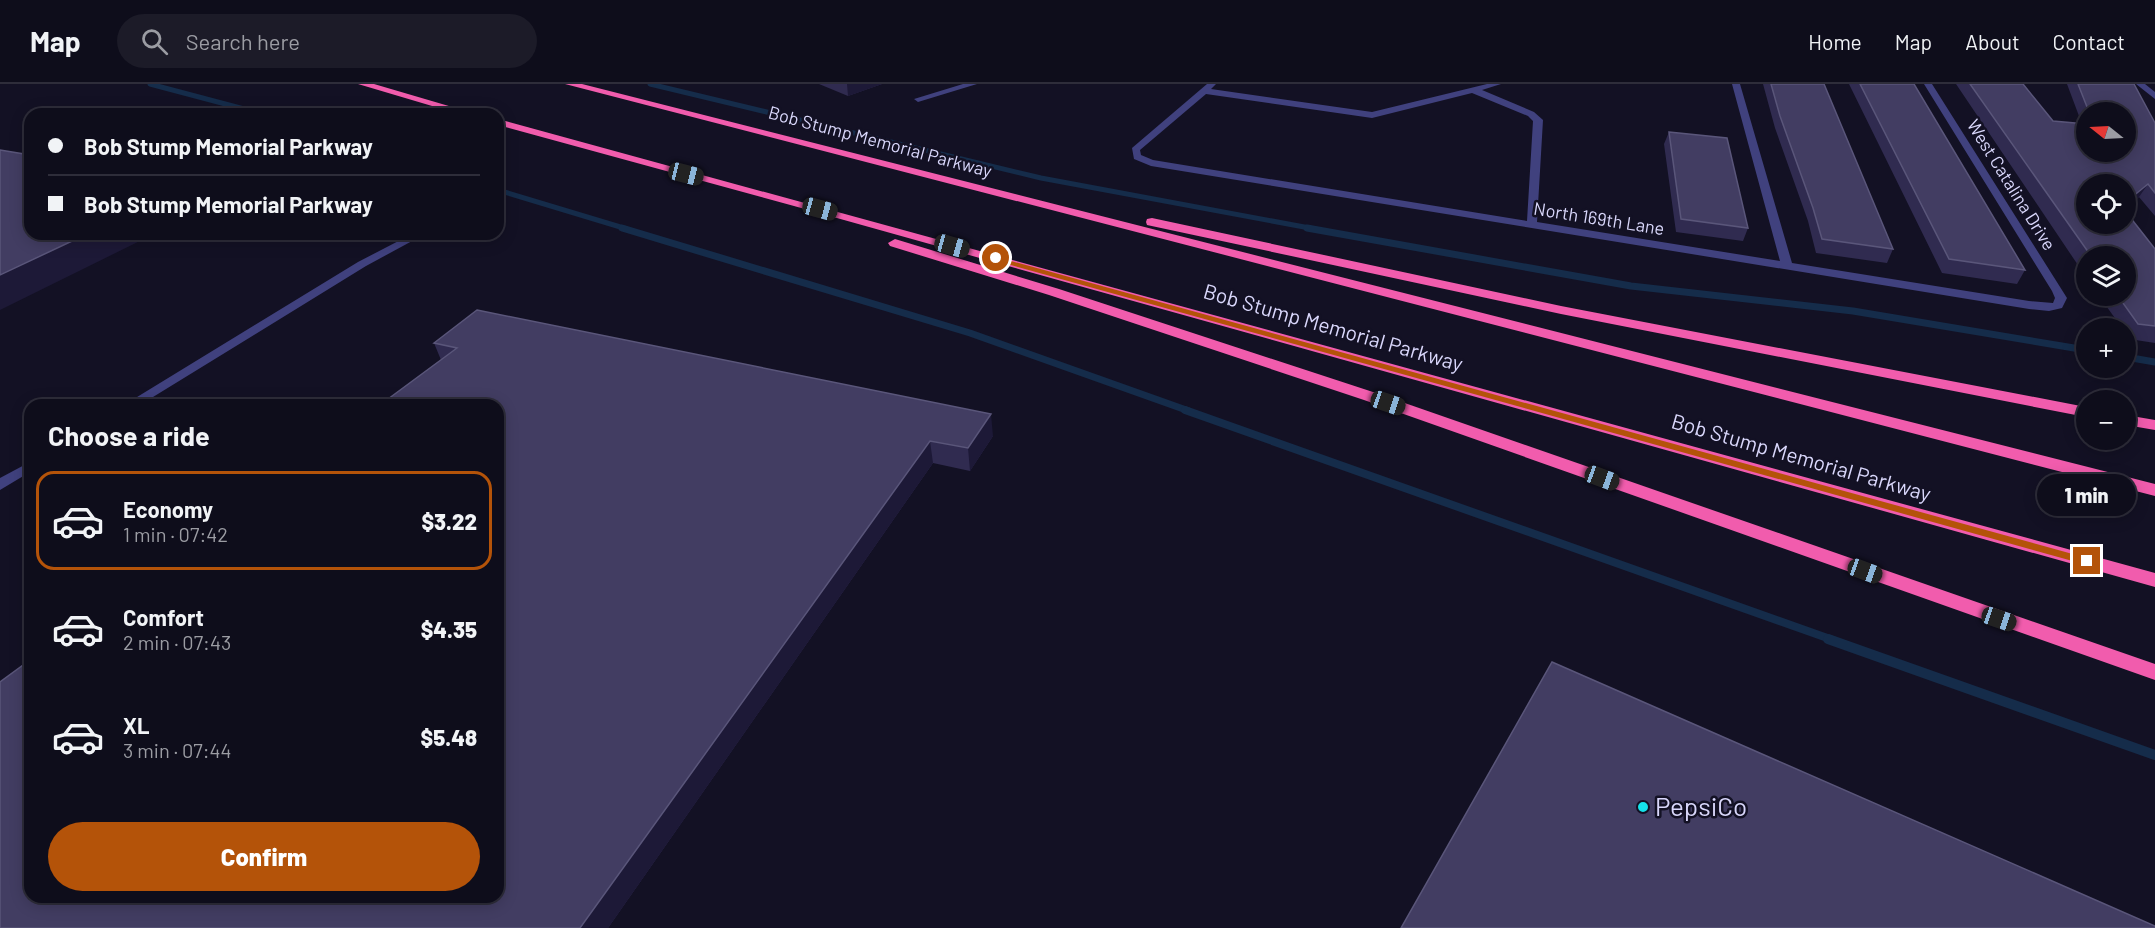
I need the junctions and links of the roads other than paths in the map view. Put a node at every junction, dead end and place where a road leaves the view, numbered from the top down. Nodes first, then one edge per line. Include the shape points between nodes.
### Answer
1 (363, 84) edge
2 (570, 84) edge
3 (973, 84) edge
4 (1497, 84) edge
5 (1736, 84) edge
6 (1928, 84) edge
7 (2140, 84) edge
8 (1208, 88) edge
9 (1473, 90) junction
10 (2155, 96) edge
11 (918, 99) dead end
12 (449, 108) edge
13 (504, 124) edge
14 (919, 172) junction
15 (686, 174) junction
16 (1532, 225) junction
17 (408, 240) edge
18 (1786, 266) junction
19 (2058, 304) joint
20 (141, 399) edge
21 (2076, 410) edge
22 (2136, 422) edge
23 (2155, 425) edge
24 (24, 470) edge
25 (0, 485) edge
26 (2155, 490) edge
27 (2155, 580) edge
28 (2155, 672) edge

1 - 12 highway
2 - 14 highway, Bob Stump Memorial Parkway
3 - 11 street
4 - 9 street
5 - 18 street
6 - 19 street, West Catalina Drive via 2058,291
7 - 10 street
8 - 9 street via 1372,115
8 - 16 street, North 169th Lane via 1138,147 1137,157 1151,163
9 - 16 street via 1538,120
13 - 15 highway, Bob Stump Memorial Parkway
14 - 21 highway via 1561,310
14 - 26 highway, Bob Stump Memorial Parkway
15 - 27 highway, Bob Stump Memorial Parkway
15 - 28 highway via 788,211 1304,374
16 - 18 street, North 169th Lane
17 - 20 street via 362,264
18 - 19 street, North 169th Lane via 2029,305
22 - 23 highway
24 - 25 street

